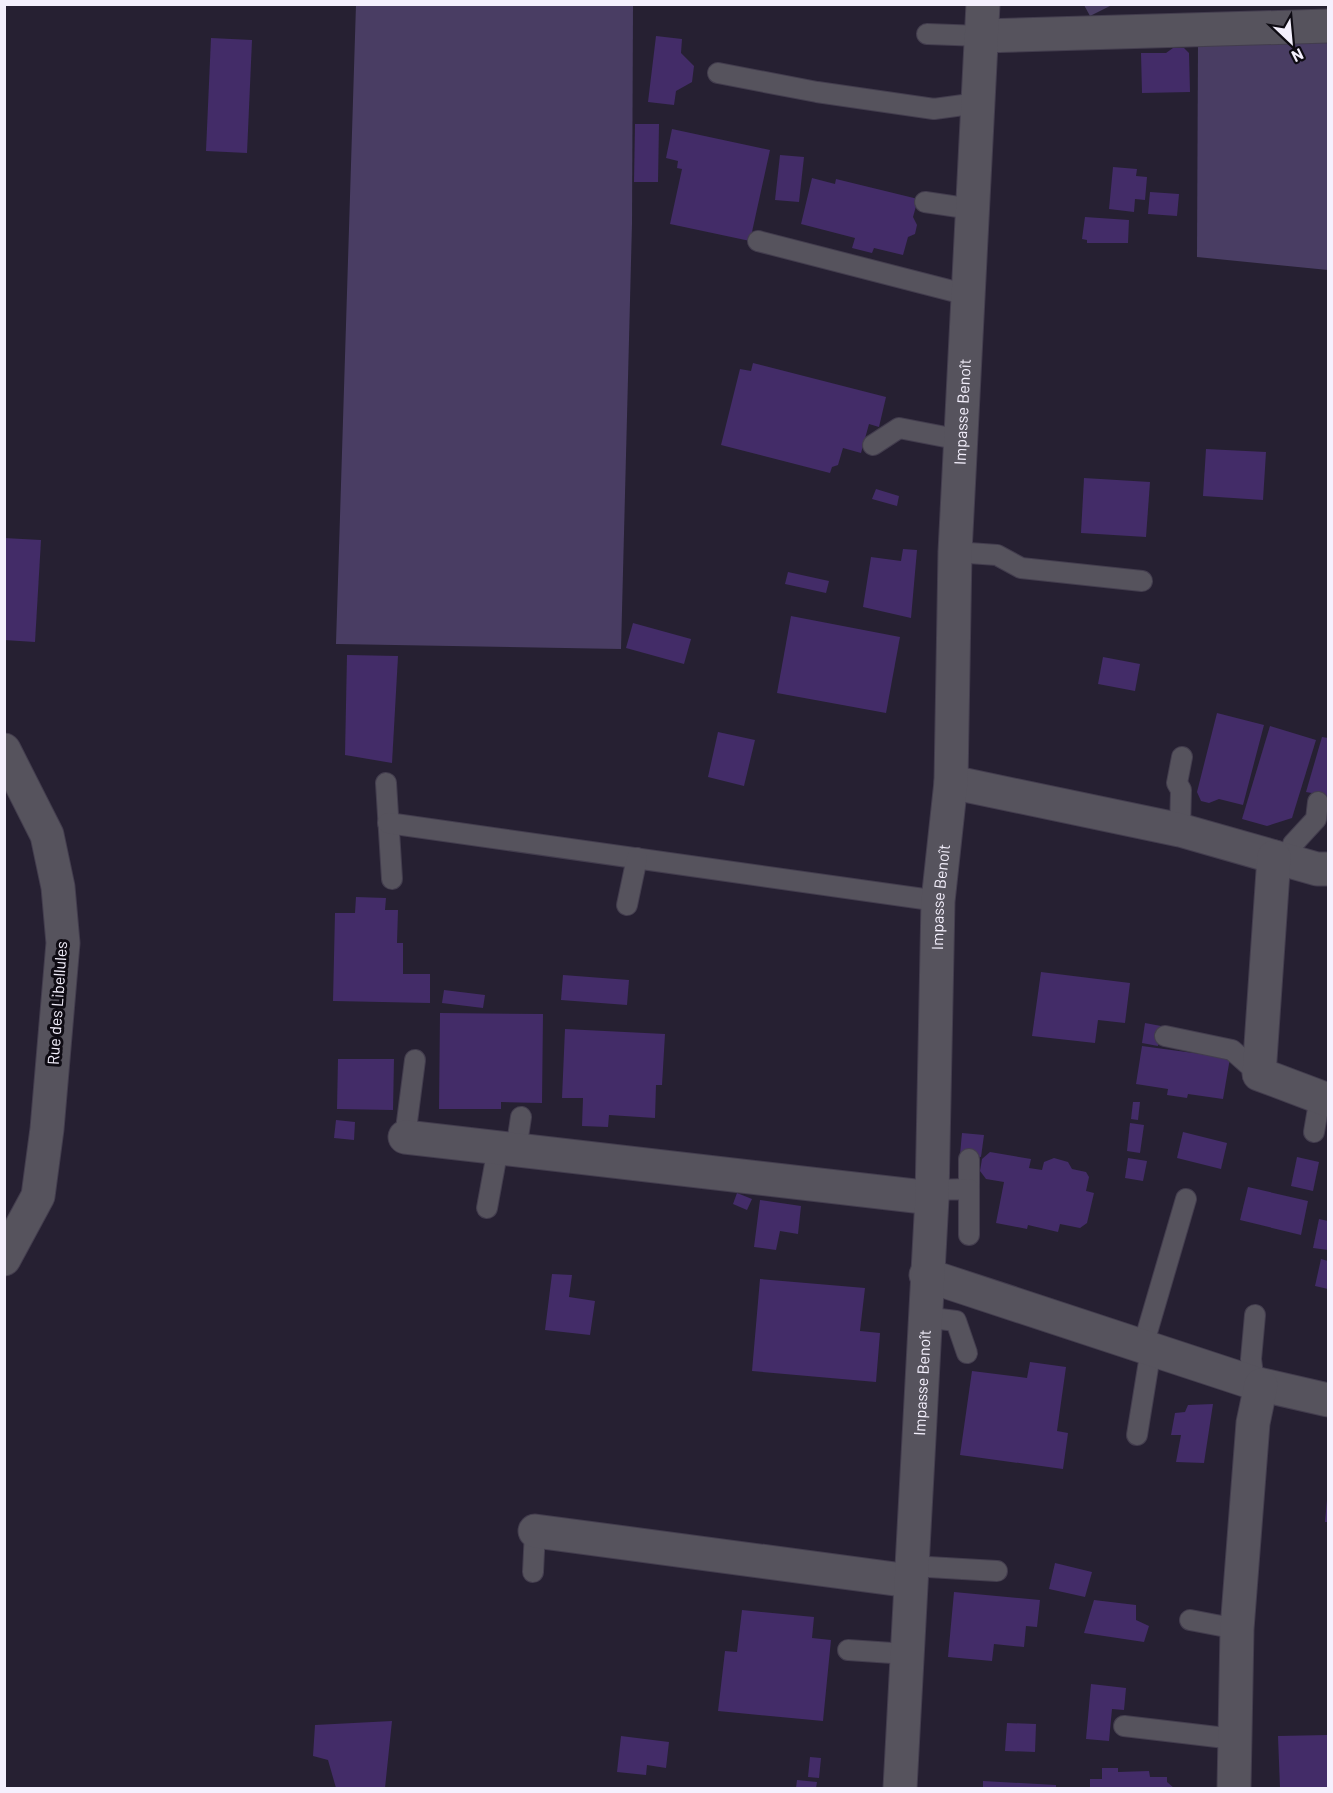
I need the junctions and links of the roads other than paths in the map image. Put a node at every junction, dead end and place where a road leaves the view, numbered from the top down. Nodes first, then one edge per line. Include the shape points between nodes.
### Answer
1 (982, 20) edge
2 (1329, 26) edge
3 (927, 34) dead end
4 (718, 73) dead end
5 (978, 103) junction
6 (925, 202) dead end
7 (972, 209) junction
8 (758, 242) dead end
9 (968, 295) junction
10 (961, 440) junction
11 (873, 445) dead end
12 (955, 552) junction
13 (1142, 581) dead end
14 (4, 750) edge
15 (1182, 757) dead end
16 (951, 782) junction
17 (386, 783) dead end
18 (1318, 801) dead end
19 (388, 823) junction
20 (1180, 830) junction
21 (637, 858) junction
22 (1281, 859) junction
23 (1329, 869) edge
24 (392, 879) dead end
25 (938, 901) junction
26 (627, 905) dead end
27 (1165, 1036) dead end
28 (415, 1060) dead end
29 (1259, 1074) junction
30 (1324, 1098) edge
31 (521, 1117) dead end
32 (1314, 1132) dead end
33 (405, 1137) joint
34 (507, 1149) junction
35 (969, 1159) dead end
36 (969, 1189) junction
37 (932, 1194) junction
38 (1186, 1199) dead end
39 (487, 1208) dead end
40 (969, 1235) dead end
41 (4, 1259) edge
42 (926, 1275) junction
43 (1255, 1315) dead end
44 (924, 1317) junction
45 (1147, 1347) junction
46 (967, 1353) dead end
47 (1258, 1384) junction
48 (1329, 1400) edge
49 (1137, 1435) dead end
50 (535, 1531) joint
51 (997, 1570) dead end
52 (532, 1572) dead end
53 (911, 1573) junction
54 (1190, 1620) dead end
55 (1237, 1629) junction
56 (848, 1650) dead end
57 (907, 1654) junction
58 (1124, 1726) dead end
59 (1234, 1739) junction
60 (900, 1788) edge
61 (1234, 1788) edge

1 - 2 street
1 - 3 lane
1 - 5 street, Impasse Benoît
4 - 5 lane via 934,109
5 - 7 street, Impasse Benoît
6 - 7 lane
7 - 9 street, Impasse Benoît
8 - 9 lane
9 - 10 street, Impasse Benoît
10 - 11 lane via 899,428
10 - 12 street, Impasse Benoît
12 - 13 lane via 997,555 1021,568
12 - 16 street, Impasse Benoît
14 - 41 street, Rue des Libellules via 46,835 58,887 63,943 38,1196
15 - 20 lane via 1176,783 1181,790
16 - 20 street
16 - 25 street, Impasse Benoît
17 - 19 lane
18 - 22 lane via 1316,819
19 - 21 lane
19 - 24 lane
20 - 22 street
21 - 25 lane
21 - 26 lane
22 - 23 street
22 - 29 street
25 - 37 street, Impasse Benoît
27 - 29 lane via 1232,1050
28 - 33 lane
29 - 30 street
30 - 32 lane
31 - 34 lane
33 - 34 street
34 - 37 street
34 - 39 lane
35 - 36 lane
36 - 37 lane
36 - 40 lane
37 - 42 street, Impasse Benoît
38 - 45 lane
42 - 44 street, Impasse Benoît
42 - 45 street
43 - 47 lane via 1251,1359
44 - 46 lane via 956,1321
44 - 53 street, Impasse Benoît
45 - 47 street
45 - 49 lane
47 - 48 street
47 - 55 street
50 - 52 lane
50 - 53 street
51 - 53 lane
53 - 57 street, Impasse Benoît
54 - 55 lane
55 - 59 street
56 - 57 lane
57 - 60 street, Impasse Benoît
58 - 59 lane
59 - 61 street

